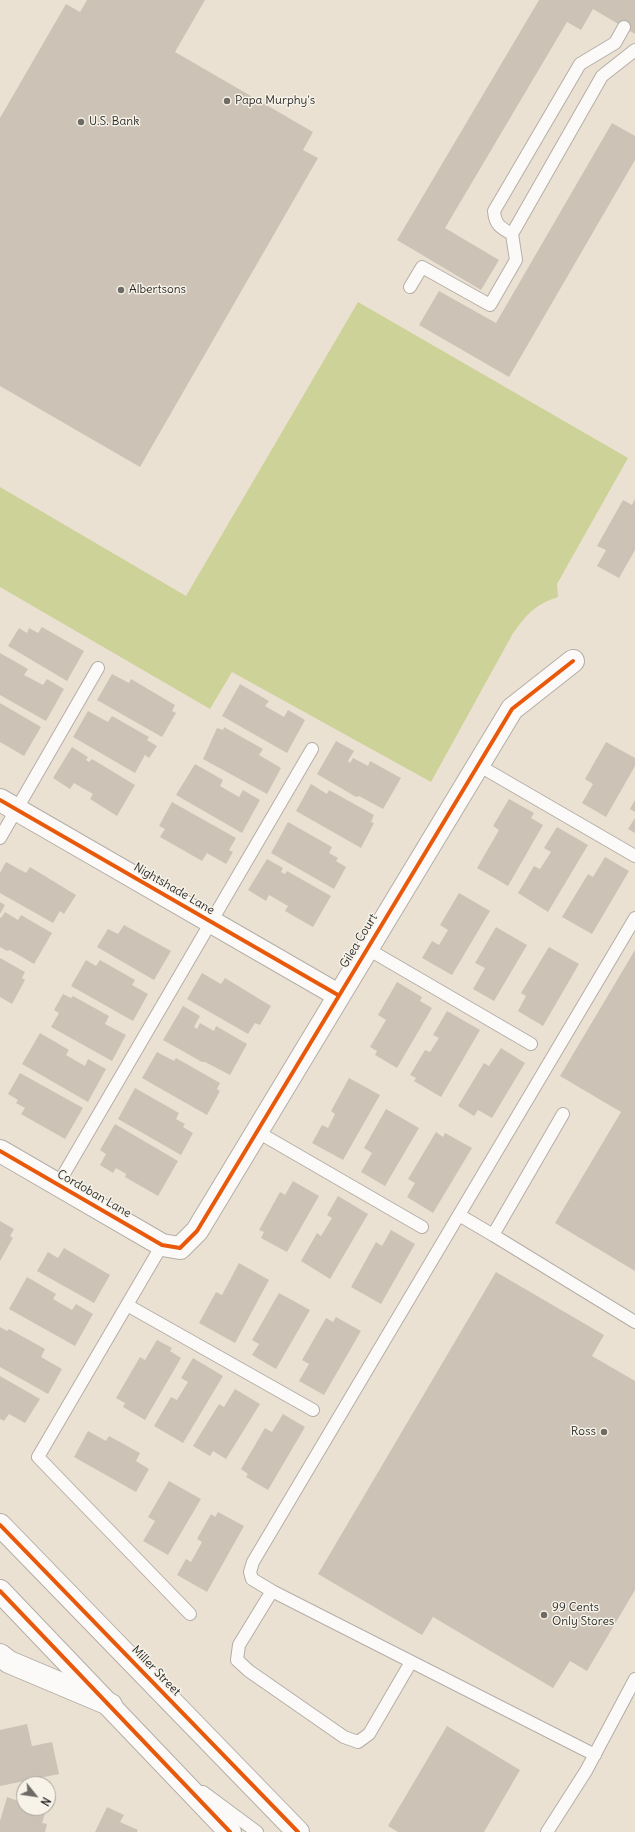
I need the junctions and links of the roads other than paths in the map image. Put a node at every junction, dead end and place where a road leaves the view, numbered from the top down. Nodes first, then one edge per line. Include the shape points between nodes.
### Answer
1 (624, 27) dead end
2 (635, 50) edge
3 (512, 234) junction
4 (410, 287) dead end
5 (573, 661) dead end
6 (98, 668) dead end
7 (312, 749) dead end
8 (478, 765) junction
9 (8, 804) edge
10 (0, 838) edge
11 (635, 856) edge
12 (635, 918) edge
13 (211, 922) junction
14 (366, 948) junction
15 (338, 995) junction
16 (531, 1044) dead end
17 (563, 1114) dead end
18 (256, 1131) junction
19 (0, 1151) edge
20 (58, 1184) junction
21 (459, 1215) junction
22 (422, 1227) dead end
23 (493, 1235) junction
24 (171, 1246) junction
25 (127, 1305) junction
26 (635, 1322) edge
27 (313, 1410) dead end
28 (0, 1525) edge
29 (0, 1591) edge
30 (272, 1591) junction
31 (190, 1614) dead end
32 (0, 1655) edge
33 (411, 1662) junction
34 (635, 1679) edge
35 (111, 1705) junction
36 (594, 1755) junction
37 (169, 1767) junction
38 (230, 1832) edge
39 (258, 1832) edge
40 (298, 1832) edge
41 (547, 1832) edge

1 - 3 lane via 615,43 580,64 494,211 494,220
2 - 3 lane via 602,76
3 - 4 lane via 516,260 490,305 422,267
5 - 8 street, Gilea Court via 512,709
6 - 9 lane
7 - 13 lane
8 - 11 lane
8 - 14 street, Gilea Court
9 - 10 lane
9 - 13 street, Nightshade Lane
12 - 21 lane
13 - 15 street, Nightshade Lane
13 - 20 lane
14 - 15 street, Gilea Court
14 - 16 lane
15 - 18 street, Gilea Court
17 - 23 lane
18 - 22 lane
18 - 24 street, Gilea Court via 197,1231
19 - 20 street, Cordoban Lane
20 - 24 street, Cordoban Lane
21 - 23 lane
21 - 30 lane via 253,1562 250,1572 252,1579
23 - 26 lane
24 - 25 lane
25 - 27 lane
25 - 31 lane via 38,1457
28 - 40 street, Miller Street
29 - 35 street
30 - 33 lane
30 - 33 lane via 239,1645 237,1660 344,1737 358,1742 369,1734
32 - 35 street via 9,1662
33 - 36 lane
34 - 36 lane
35 - 37 street
36 - 41 lane
37 - 38 street
37 - 39 lane

